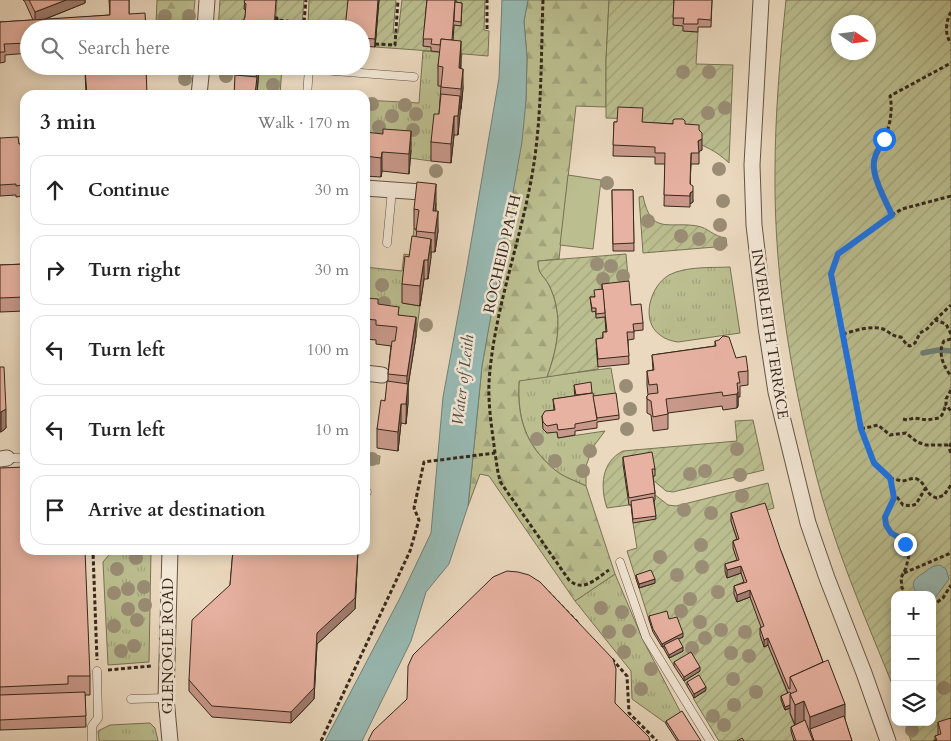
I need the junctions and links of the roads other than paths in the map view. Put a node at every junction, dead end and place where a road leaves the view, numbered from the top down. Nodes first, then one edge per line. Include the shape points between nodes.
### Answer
1 (207, 0) edge
2 (761, 0) edge
3 (205, 20) edge
4 (370, 74) edge
5 (201, 75) edge
6 (309, 75) edge
7 (414, 77) dead end
8 (200, 90) edge
9 (307, 90) edge
10 (370, 188) edge
11 (392, 190) junction
12 (421, 192) edge
13 (386, 243) dead end
14 (370, 374) edge
15 (382, 375) dead end
16 (20, 458) edge
17 (4, 459) edge
18 (170, 555) edge
19 (620, 562) road end
20 (97, 670) road end
21 (166, 698) junction
22 (131, 699) dead end
23 (92, 741) edge
24 (170, 741) edge
25 (710, 741) edge
26 (888, 741) edge

1 - 3 street
2 - 26 street, INVERLEITH TERRACE via 752,165 754,225 776,392 808,524
4 - 7 lane
5 - 8 street
6 - 9 lane
10 - 11 street
11 - 12 street
11 - 13 lane
14 - 15 street
16 - 17 lane
18 - 21 street, GLENOGLE ROAD
19 - 25 lane via 646,637
20 - 23 lane via 98,718 92,726
21 - 22 lane
21 - 24 street, GLENOGLE ROAD

